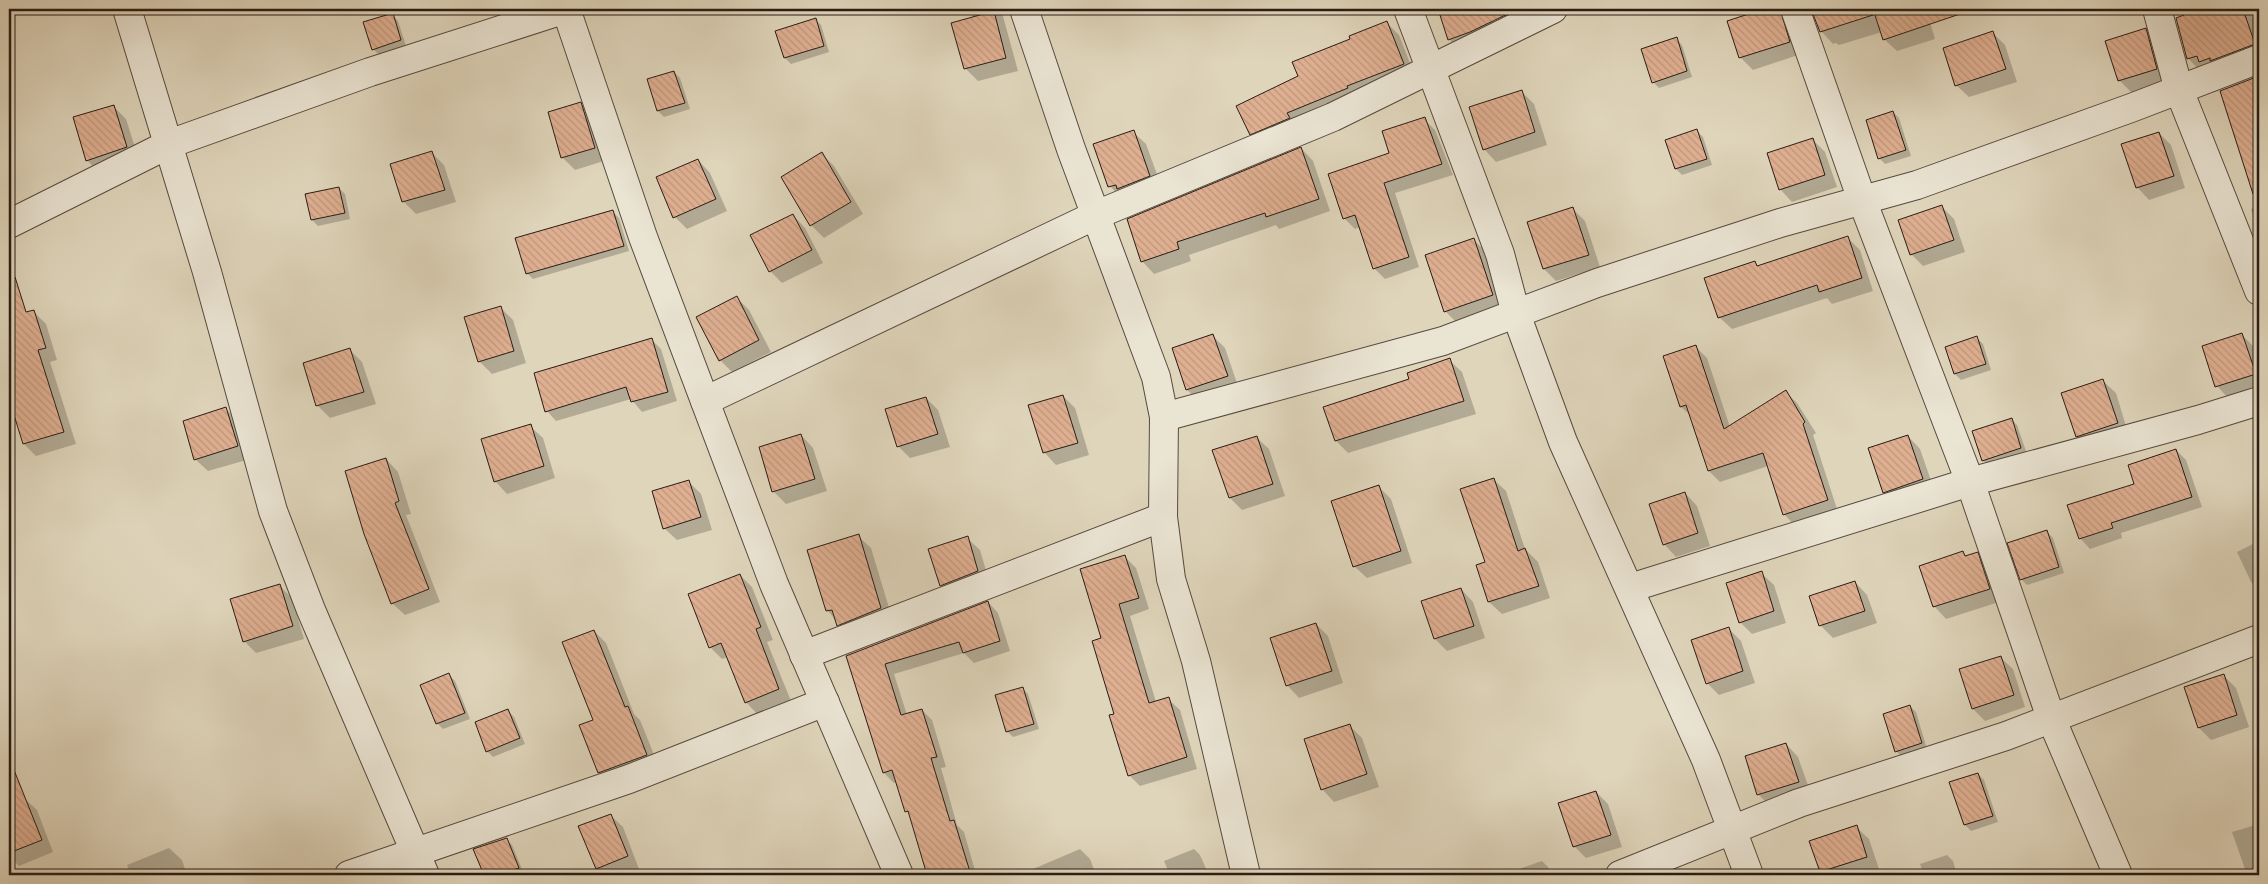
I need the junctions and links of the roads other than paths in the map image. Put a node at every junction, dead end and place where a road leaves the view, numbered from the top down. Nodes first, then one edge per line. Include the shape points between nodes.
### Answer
1 (127, 9) edge
2 (566, 9) edge
3 (1024, 9) edge
4 (1408, 9) edge
5 (1553, 9) edge
6 (1795, 9) edge
7 (2157, 9) edge
8 (2259, 60) edge
9 (1430, 70) junction
10 (2180, 90) junction
11 (169, 144) junction
12 (1862, 200) junction
13 (1096, 216) junction
14 (9, 224) edge
15 (2259, 291) edge
16 (1516, 314) junction
17 (705, 401) junction
18 (2259, 401) edge
19 (1164, 417) junction
20 (1970, 482) junction
21 (1163, 517) junction
22 (1630, 588) junction
23 (2259, 639) edge
24 (804, 655) junction
25 (825, 702) junction
26 (2051, 718) junction
27 (1734, 829) junction
28 (420, 864) edge
29 (349, 875) edge
30 (899, 875) edge
31 (1246, 875) edge
32 (1620, 875) edge
33 (1749, 875) edge
34 (2118, 875) edge

1 - 11 street
2 - 11 street via 370,72
2 - 17 street via 642,237
3 - 13 street
4 - 9 street
5 - 9 street
6 - 12 street
7 - 10 street
8 - 10 street
9 - 13 street via 1334,117
9 - 16 street via 1500,254
10 - 12 street via 1926,182
10 - 15 street
11 - 14 street
11 - 28 street via 272,511
12 - 16 street via 1780,223 1597,283
12 - 20 street
13 - 17 street
13 - 19 street via 1156,376
16 - 19 street via 1443,341
16 - 22 street via 1563,442
17 - 24 street
18 - 20 street
19 - 21 street
20 - 22 street
20 - 26 street
21 - 24 street
21 - 31 street via 1171,579 1196,661
22 - 27 street
23 - 26 street
24 - 25 street
25 - 28 street
25 - 30 street
26 - 27 street via 2006,736 1799,803
26 - 34 street
27 - 32 street
27 - 33 street
28 - 29 street

